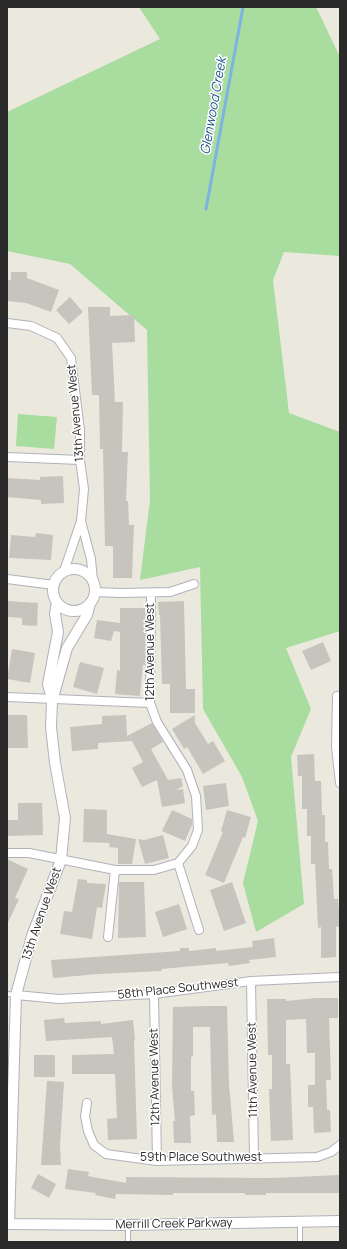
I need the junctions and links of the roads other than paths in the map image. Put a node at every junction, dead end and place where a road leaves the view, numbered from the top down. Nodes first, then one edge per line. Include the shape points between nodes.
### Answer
1 (7, 323) edge
2 (7, 457) edge
3 (80, 460) junction
4 (82, 521) junction
5 (64, 571) junction
6 (7, 579) edge
7 (93, 581) junction
8 (194, 584) dead end
9 (54, 585) junction
10 (95, 592) junction
11 (151, 593) junction
12 (57, 602) junction
13 (90, 603) junction
14 (337, 696) dead end
15 (7, 698) edge
16 (52, 701) junction
17 (150, 703) junction
18 (340, 783) edge
19 (7, 853) edge
20 (61, 860) junction
21 (178, 863) junction
22 (115, 870) junction
23 (199, 930) dead end
24 (108, 937) dead end
25 (340, 977) edge
26 (251, 981) junction
27 (154, 994) junction
28 (11, 995) edge
29 (87, 1103) dead end
30 (340, 1145) edge
31 (254, 1158) junction
32 (157, 1161) junction
33 (340, 1221) edge
34 (300, 1222) junction
35 (8, 1224) edge
36 (128, 1225) junction
37 (128, 1242) edge
38 (300, 1242) edge

1 - 3 street, 13th Avenue West via 31,326 57,338 71,358 80,430
2 - 3 street
3 - 4 street, 13th Avenue West via 84,489
4 - 5 street, 13th Avenue West
4 - 7 street, 13th Avenue West
5 - 7 street via 82,570
5 - 9 street
6 - 9 street
7 - 10 street
8 - 11 street via 170,592
9 - 12 street via 53,592
10 - 11 street
10 - 13 street
11 - 17 street, 12th Avenue West
12 - 13 street via 64,608 74,610 84,608
12 - 16 street, 13th Avenue West via 55,614 58,632 48,684
13 - 16 street, 13th Avenue West via 87,615 67,648
14 - 18 street via 336,747
15 - 16 street
16 - 17 street
16 - 20 street, 13th Avenue West via 54,763 65,818
17 - 21 street, 12th Avenue West via 157,722 187,770 196,796 198,830 192,846
19 - 20 street via 29,853
20 - 22 street
20 - 28 street, 13th Avenue West
21 - 22 street via 154,870
21 - 23 street
22 - 24 street
25 - 26 street, 58th Place Southwest
26 - 27 street, 58th Place Southwest
26 - 31 street, 11th Avenue West
27 - 28 street, 58th Place Southwest via 59,1000
27 - 32 street, 12th Avenue West
28 - 35 street, 13th Avenue West
29 - 32 street, 59th Place Southwest via 85,1116 94,1145 106,1154
30 - 31 street, 59th Place Southwest via 317,1158
31 - 32 street, 59th Place Southwest
33 - 34 street, Merrill Creek Parkway
34 - 36 street, Merrill Creek Parkway
34 - 38 lane
35 - 36 street, Merrill Creek Parkway
36 - 37 lane

